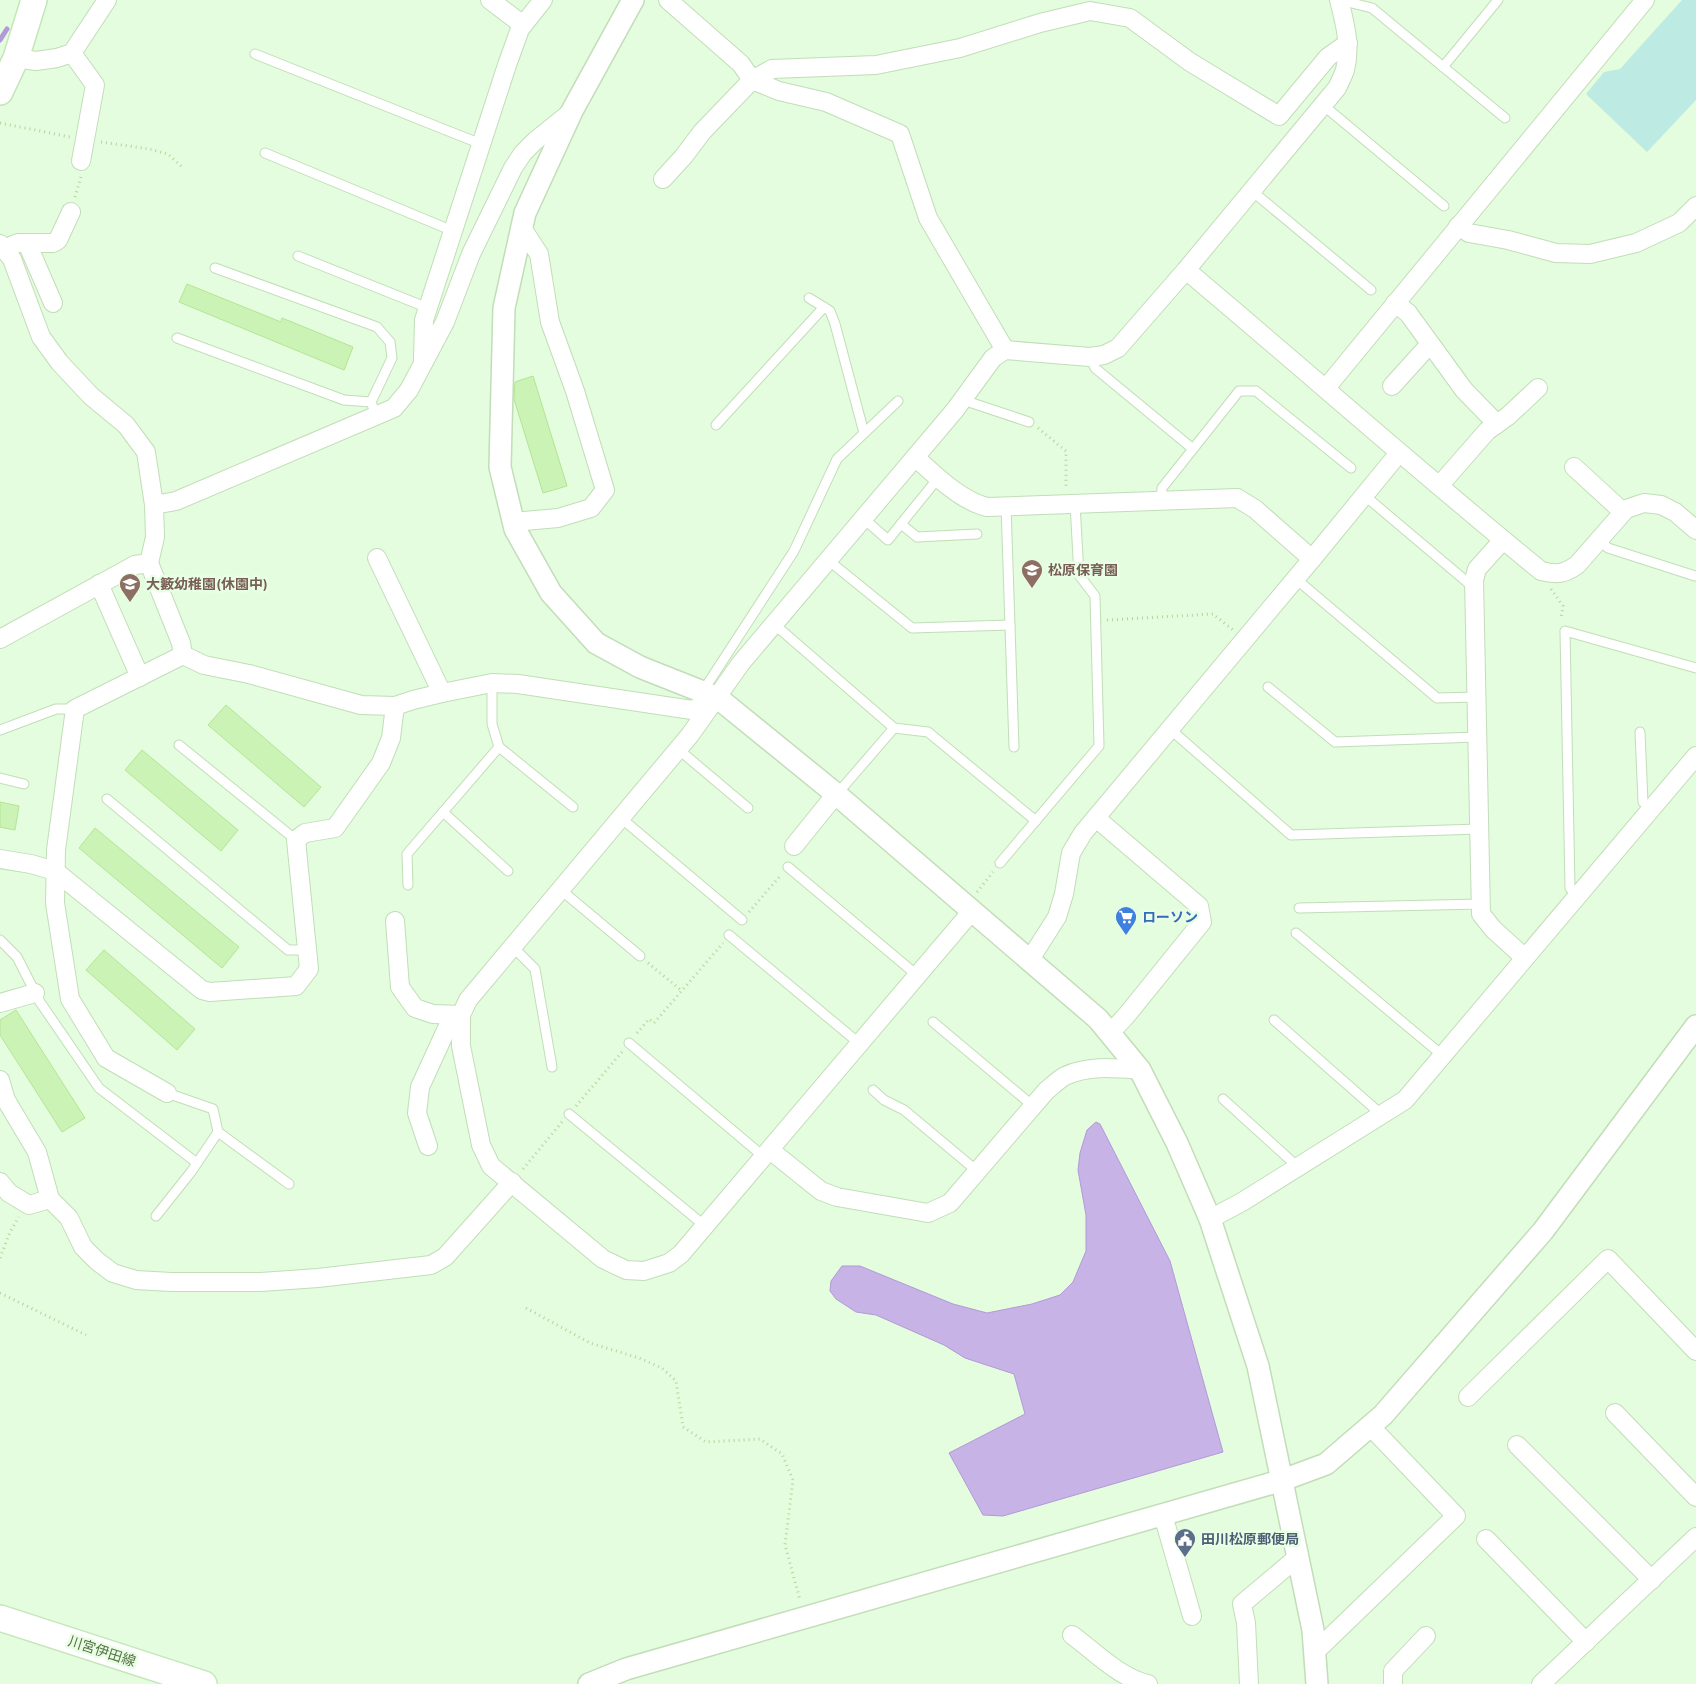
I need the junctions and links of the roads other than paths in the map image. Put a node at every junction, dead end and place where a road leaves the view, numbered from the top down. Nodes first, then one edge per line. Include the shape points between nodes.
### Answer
1 (34, 0) edge
2 (107, 0) edge
3 (490, 0) edge
4 (542, 0) edge
5 (633, 0) edge
6 (668, 0) edge
7 (1339, 0) edge
8 (1498, 0) edge
9 (1645, 0) edge
10 (523, 25) junction
11 (1348, 43) junction
12 (72, 53) junction
13 (254, 54) dead end
14 (1443, 67) junction
15 (6, 72) edge
16 (752, 80) junction
17 (1323, 105) junction
18 (572, 111) junction
19 (1505, 118) dead end
20 (481, 144) junction
21 (264, 153) dead end
22 (81, 161) road end
23 (663, 179) dead end
24 (1252, 191) junction
25 (1444, 206) dead end
26 (1696, 206) edge
27 (71, 212) road end
28 (1458, 226) junction
29 (522, 228) junction
30 (453, 231) junction
31 (27, 243) junction
32 (2, 246) edge
33 (298, 256) dead end
34 (216, 268) dead end
35 (1186, 270) junction
36 (1371, 290) dead end
37 (809, 298) dead end
38 (53, 303) dead end
39 (1395, 303) junction
40 (824, 307) junction
41 (428, 308) junction
42 (177, 338) dead end
43 (1430, 344) junction
44 (1005, 350) junction
45 (1090, 357) junction
46 (423, 362) junction
47 (1392, 386) dead end
48 (1326, 388) junction
49 (1538, 388) dead end
50 (964, 396) junction
51 (898, 401) dead end
52 (374, 409) junction
53 (1029, 422) road end
54 (1497, 424) junction
55 (716, 425) dead end
56 (864, 433) junction
57 (1193, 449) junction
58 (1399, 453) junction
59 (915, 456) junction
60 (1574, 467) dead end
61 (1351, 468) dead end
62 (939, 477) junction
63 (1439, 486) junction
64 (1364, 495) junction
65 (1161, 501) junction
66 (1071, 504) junction
67 (154, 506) junction
68 (1006, 506) junction
69 (1623, 512) junction
70 (864, 518) junction
71 (513, 522) junction
72 (901, 524) junction
73 (1696, 530) edge
74 (977, 534) dead end
75 (1502, 540) junction
76 (1599, 540) junction
77 (377, 558) dead end
78 (1312, 559) junction
79 (828, 560) junction
80 (149, 563) junction
81 (1695, 576) edge
82 (1296, 579) junction
83 (99, 584) junction
84 (1474, 587) junction
85 (774, 624) junction
86 (1010, 625) junction
87 (0, 639) edge
88 (183, 655) junction
89 (1696, 668) edge
90 (140, 677) junction
91 (492, 683) junction
92 (1268, 687) dead end
93 (442, 693) junction
94 (710, 695) junction
95 (1476, 697) junction
96 (395, 706) junction
97 (75, 709) junction
98 (894, 728) junction
99 (1170, 729) junction
100 (0, 730) edge
101 (1640, 732) dead end
102 (1477, 737) junction
103 (179, 744) dead end
104 (499, 747) junction
105 (1014, 747) dead end
106 (678, 749) junction
107 (1696, 756) edge
108 (0, 778) edge
109 (24, 784) dead end
110 (836, 794) junction
111 (107, 799) dead end
112 (573, 807) dead end
113 (748, 808) dead end
114 (1651, 809) junction
115 (443, 812) junction
116 (621, 818) junction
117 (1096, 818) junction
118 (1036, 821) junction
119 (1479, 829) junction
120 (296, 840) junction
121 (794, 846) dead end
122 (0, 859) edge
123 (1000, 864) road end
124 (788, 867) road end
125 (55, 870) junction
126 (508, 871) dead end
127 (408, 885) dead end
128 (561, 890) junction
129 (1577, 897) junction
130 (1481, 904) junction
131 (1299, 908) dead end
132 (968, 909) junction
133 (395, 920) dead end
134 (742, 920) road end
135 (1296, 932) dead end
136 (730, 935) road end
137 (0, 940) edge
138 (513, 947) junction
139 (307, 950) junction
140 (640, 956) road end
141 (1525, 958) junction
142 (1029, 961) junction
143 (918, 976) junction
144 (35, 993) junction
145 (0, 1003) edge
146 (457, 1015) junction
147 (1274, 1020) dead end
148 (933, 1022) dead end
149 (1696, 1026) edge
150 (1110, 1033) junction
151 (629, 1043) road end
152 (860, 1044) junction
153 (1442, 1055) junction
154 (552, 1067) dead end
155 (1140, 1070) junction
156 (0, 1080) edge
157 (873, 1090) dead end
158 (167, 1093) joint
159 (1223, 1099) dead end
160 (1033, 1106) junction
161 (570, 1114) road end
162 (1382, 1115) junction
163 (218, 1132) junction
164 (428, 1146) dead end
165 (767, 1153) junction
166 (198, 1163) junction
167 (1298, 1167) junction
168 (977, 1171) junction
169 (0, 1182) edge
170 (512, 1182) junction
171 (289, 1184) dead end
172 (50, 1199) junction
173 (156, 1216) dead end
174 (1210, 1219) junction
175 (705, 1226) junction
176 (1696, 1351) edge
177 (1468, 1397) dead end
178 (1615, 1413) dead end
179 (1370, 1426) junction
180 (1517, 1445) dead end
181 (1283, 1480) junction
182 (1696, 1497) edge
183 (1163, 1515) junction
184 (1696, 1537) edge
185 (1486, 1539) dead end
186 (1299, 1556) junction
187 (1652, 1580) junction
188 (1192, 1616) dead end
189 (0, 1618) edge
190 (1072, 1635) dead end
191 (1426, 1636) dead end
192 (1586, 1642) junction
193 (1315, 1652) junction
194 (204, 1684) edge
195 (589, 1684) edge
196 (1148, 1684) edge
197 (1249, 1684) edge
198 (1317, 1684) edge
199 (1393, 1684) edge
200 (1541, 1684) edge

1 - 15 main road
2 - 12 street
3 - 10 street
4 - 10 street
5 - 18 street
6 - 16 street via 741,64
7 - 11 street
7 - 14 lane via 1372,8
8 - 14 lane
9 - 28 street
10 - 20 street
11 - 16 street via 1328,57 1279,116 1190,62 1130,18 1090,11 951,50 876,65 772,69
11 - 17 street via 1345,70 1337,88
12 - 15 street
12 - 22 street via 95,85
13 - 20 lane
14 - 19 lane
16 - 23 street
16 - 44 street via 779,91 826,102 900,134 928,218
17 - 24 street
17 - 25 lane
18 - 29 street
18 - 46 street via 535,141 513,168 471,254 445,322
20 - 30 street
21 - 30 lane
24 - 35 street
24 - 36 lane
26 - 28 street via 1679,223 1636,243 1590,254 1556,253 1469,233
27 - 31 street via 58,240
28 - 39 street
29 - 71 street via 504,308 500,467
29 - 71 street via 539,254 550,322 575,391 604,490 591,508 558,518
30 - 41 street
31 - 32 street
31 - 38 street
32 - 67 street via 12,259 41,337 60,363 91,396 126,425 146,452
33 - 41 lane
34 - 52 lane via 378,327 390,342 392,358
35 - 45 street via 1118,348
35 - 48 street
37 - 40 lane
39 - 43 street via 1408,313
39 - 48 street
40 - 55 lane
40 - 56 lane via 830,311 836,324
41 - 46 street via 424,320
42 - 52 lane
43 - 47 street
43 - 54 street via 1464,390
44 - 45 street
44 - 50 street via 993,358
45 - 57 lane via 1095,368
46 - 52 street via 409,390 394,408
48 - 58 street
49 - 54 street
50 - 53 lane via 972,403
50 - 59 street
51 - 56 lane
52 - 67 street via 176,500
54 - 63 street
56 - 94 lane via 837,459 794,551
57 - 61 lane via 1239,391 1256,391
57 - 65 lane via 1162,488
58 - 63 street
58 - 64 street
59 - 62 street
59 - 70 street
60 - 69 street
62 - 68 street via 974,504
62 - 72 lane
63 - 75 street
64 - 78 street
64 - 84 lane
65 - 66 street
65 - 78 street via 1237,498 1255,509
66 - 68 street
66 - 118 lane via 1079,576 1094,596 1099,746
67 - 80 street via 155,537
68 - 86 lane
69 - 73 street via 1644,503 1661,506 1675,512
69 - 76 street
70 - 72 lane via 888,540
70 - 79 street
71 - 94 street via 551,593 596,642 640,667
72 - 74 lane via 917,537
75 - 76 street via 1542,572 1553,574 1567,572 1577,565
75 - 84 street via 1477,568
76 - 81 lane via 1608,548
77 - 93 street
78 - 82 street
79 - 85 street
79 - 86 lane via 912,628
80 - 83 street via 135,565
80 - 88 street
82 - 95 lane via 1438,698
82 - 99 street
83 - 87 street
83 - 90 street
84 - 95 street
85 - 94 street
85 - 98 lane
86 - 105 lane
88 - 90 street
88 - 96 street via 204,665 360,705
89 - 129 lane via 1565,631 1570,888
90 - 97 street
91 - 93 street
91 - 94 street via 692,710
91 - 104 lane via 492,724
92 - 102 lane via 1335,742
93 - 96 street
94 - 106 street
94 - 110 street
95 - 102 street
96 - 120 street via 392,738 381,763 334,828 305,833
97 - 100 lane via 56,709
97 - 125 street
98 - 110 lane
98 - 118 lane via 928,732
99 - 117 street
99 - 119 lane via 1291,835
101 - 114 lane via 1643,802
102 - 119 street
103 - 120 lane
104 - 112 lane
104 - 115 lane
106 - 113 lane
106 - 116 street
107 - 114 street
108 - 109 lane
110 - 121 street
110 - 132 street
111 - 139 lane via 288,950
114 - 129 street
115 - 126 lane
115 - 127 lane via 407,854
116 - 128 street
116 - 134 lane
117 - 142 street via 1071,853 1057,917
117 - 150 street via 1199,906 1202,922
118 - 123 lane
119 - 130 street
120 - 139 street
122 - 125 street
124 - 143 lane
125 - 139 street via 202,990 296,986 309,969
125 - 158 street via 55,903 70,998 106,1058
128 - 138 street
128 - 140 lane
129 - 141 street
130 - 131 lane
130 - 141 street via 1481,914 1493,929
132 - 142 street
132 - 143 street
133 - 146 street via 400,987 416,1008 433,1014
135 - 153 lane
136 - 152 lane
137 - 144 lane via 17,957
138 - 146 street
138 - 154 lane via 535,969
141 - 153 street
142 - 150 street
143 - 152 street
144 - 145 street
144 - 166 lane via 100,1088
146 - 164 street via 420,1087 417,1113
146 - 170 street via 481,1145 491,1166
147 - 162 lane
148 - 160 lane
149 - 179 street via 1543,1231
150 - 155 street
151 - 165 lane
152 - 165 street
153 - 162 street via 1405,1100
155 - 160 street via 1104,1068 1064,1076
155 - 174 street
156 - 172 street via 6,1100 37,1152
157 - 168 lane via 904,1110
158 - 163 lane via 213,1109
159 - 167 lane
160 - 168 street
161 - 175 lane
162 - 167 street
163 - 166 lane
163 - 171 lane
165 - 168 street via 821,1191 837,1197 928,1213 950,1203
165 - 175 street
166 - 173 lane
167 - 174 street
169 - 172 street via 9,1193 29,1205
170 - 172 street via 445,1258 431,1265 261,1282 136,1280 113,1273 83,1247 70,1218
170 - 175 street via 603,1259 626,1270 644,1271 669,1263
174 - 181 street via 1258,1366
176 - 177 street via 1608,1259
178 - 182 street
179 - 181 street via 1326,1464
179 - 193 street via 1456,1516
180 - 187 street
181 - 183 street
181 - 186 street
183 - 188 street
183 - 195 street via 626,1669
184 - 187 street
185 - 192 street
186 - 193 street
186 - 197 street via 1242,1604
187 - 192 street
189 - 194 main road, 川宮伊田線
190 - 196 street via 1121,1672
191 - 199 street via 1392,1671
192 - 200 street
193 - 198 street

